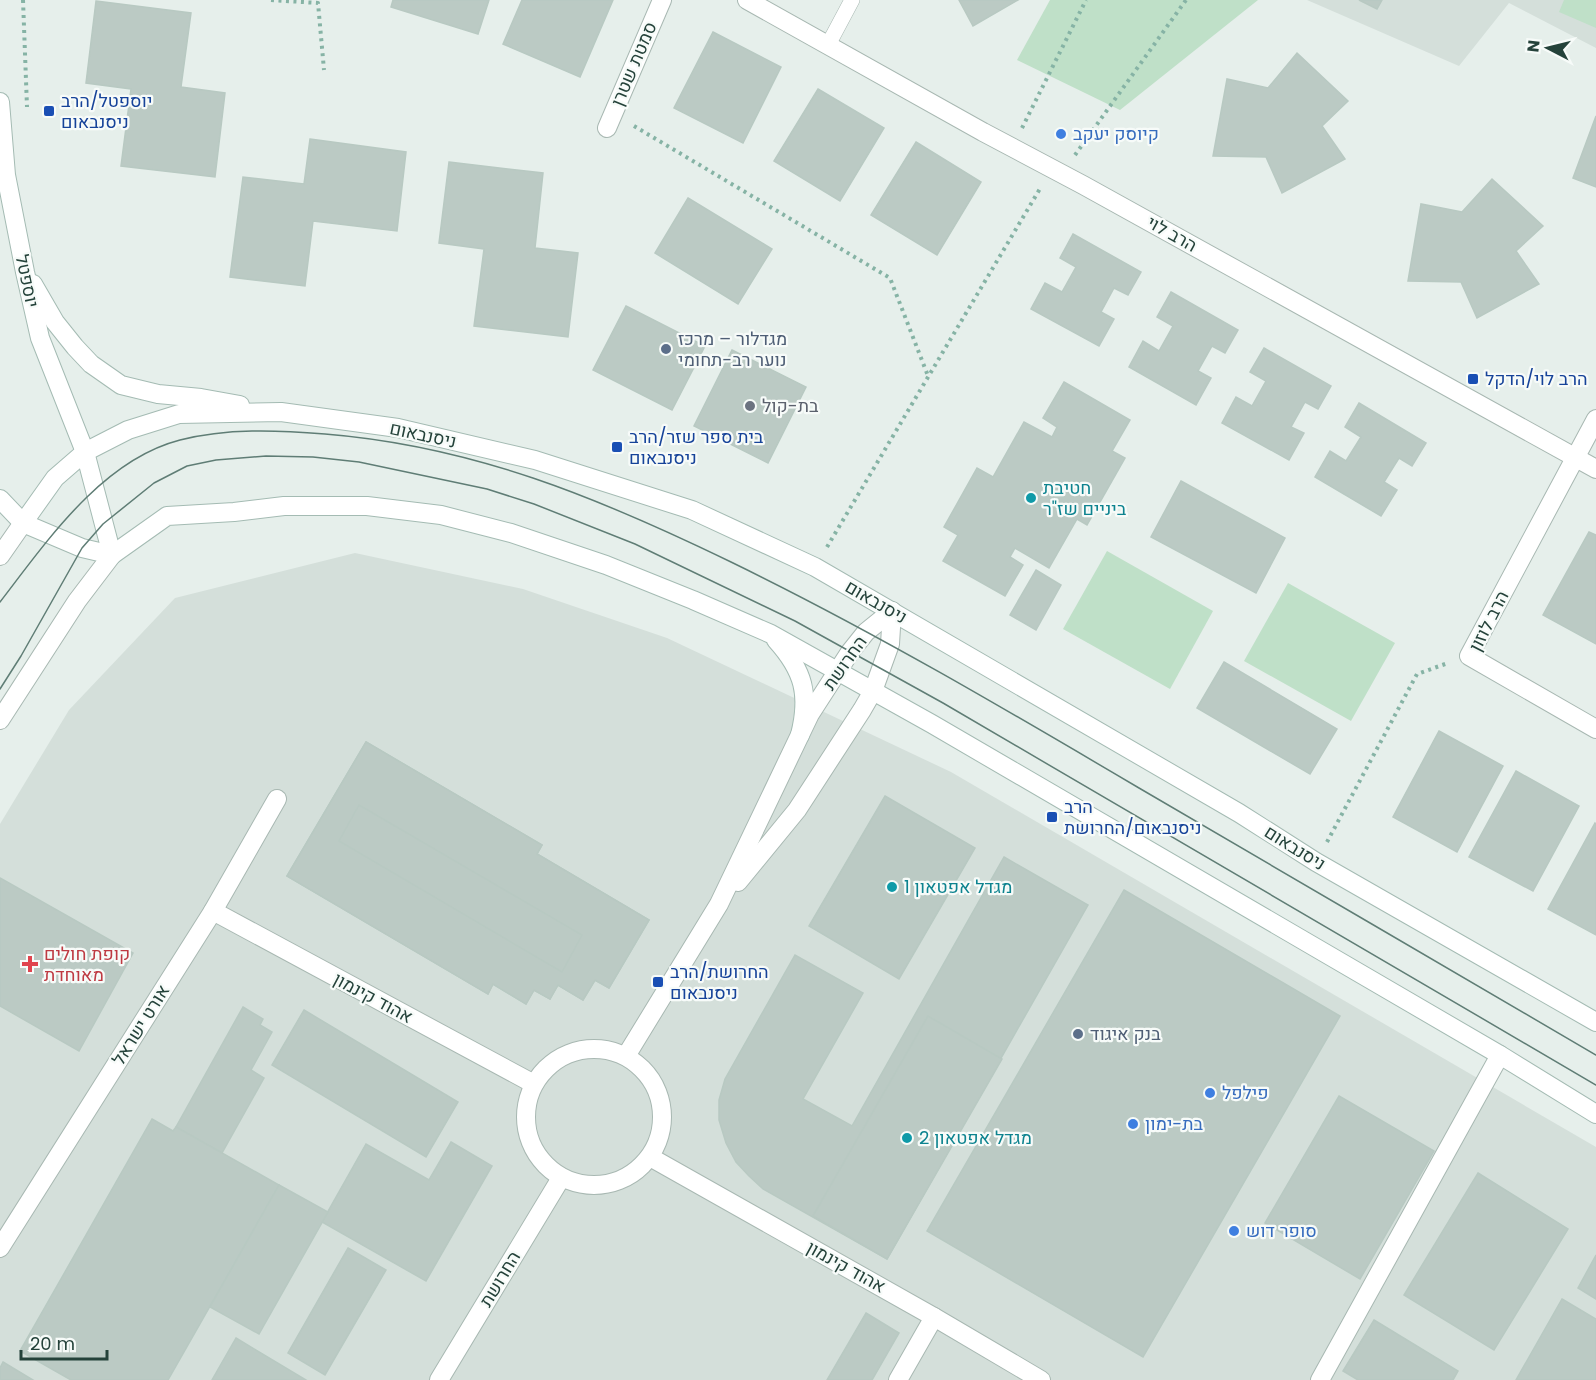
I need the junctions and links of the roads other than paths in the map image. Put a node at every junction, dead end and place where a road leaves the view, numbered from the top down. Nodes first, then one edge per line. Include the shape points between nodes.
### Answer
1 (662, 0) edge
2 (747, 0) edge
3 (852, 0) edge
4 (828, 45) junction
5 (0, 102) edge
6 (610, 121) road end
7 (25, 272) junction
8 (280, 412) junction
9 (1596, 419) edge
10 (85, 452) junction
11 (1576, 457) junction
12 (1596, 469) edge
13 (0, 500) edge
14 (22, 523) junction
15 (0, 555) edge
16 (112, 555) junction
17 (892, 611) junction
18 (771, 634) junction
19 (837, 671) junction
20 (873, 691) junction
21 (0, 720) edge
22 (1596, 729) edge
23 (800, 735) junction
24 (277, 799) dead end
25 (720, 904) junction
26 (213, 911) junction
27 (1596, 1023) edge
28 (1500, 1055) junction
29 (626, 1056) junction
30 (534, 1084) junction
31 (1596, 1114) edge
32 (650, 1156) junction
33 (561, 1178) junction
34 (0, 1248) edge
35 (934, 1317) junction
36 (439, 1380) edge
37 (898, 1380) edge
38 (1041, 1380) edge
39 (1320, 1380) edge

1 - 6 street, סמטת שטרן
2 - 4 street, הרב לוי
3 - 4 lane
4 - 11 street, הרב לוי
5 - 7 street, יוספטל via 6,175
7 - 8 street via 54,322 75,347 91,364 121,384 158,394
7 - 10 street, יוספטל via 40,338
8 - 10 street, ניסנבאום via 179,414 128,430
8 - 17 street, ניסנבאום via 398,428 535,460 692,510 815,567
9 - 11 street, הרב לוזון
10 - 14 street via 55,478
10 - 16 street, יוספטל
11 - 12 street, הרב לוי
11 - 22 street, הרב לוזון via 1469,656
13 - 14 street
14 - 15 street
14 - 16 street via 82,548
16 - 18 street via 167,516 284,506 367,506 441,515 511,533 606,565
16 - 21 street
17 - 19 street, החרושת via 866,632
17 - 20 street, החרושת via 890,644
17 - 27 street, ניסנבאום
18 - 19 street
18 - 23 street via 792,661 804,686 805,714
19 - 20 street
19 - 23 street, החרושת
20 - 25 street, החרושת via 796,810
20 - 28 street
23 - 25 street, החרושת
24 - 26 street, אורט ישראל
25 - 29 street, החרושת
26 - 30 street, אהוד קינמון
26 - 34 street, אורט ישראל
28 - 31 street
28 - 39 street
29 - 30 street via 606,1049 564,1055 547,1067
29 - 32 street via 644,1070 657,1090 663,1112 660,1135
30 - 33 street via 527,1101 528,1136 536,1153
32 - 33 street via 637,1171 600,1186
32 - 35 street, אהוד קינמון
33 - 36 street, החרושת
35 - 37 street
35 - 38 street, אהוד קינמון

